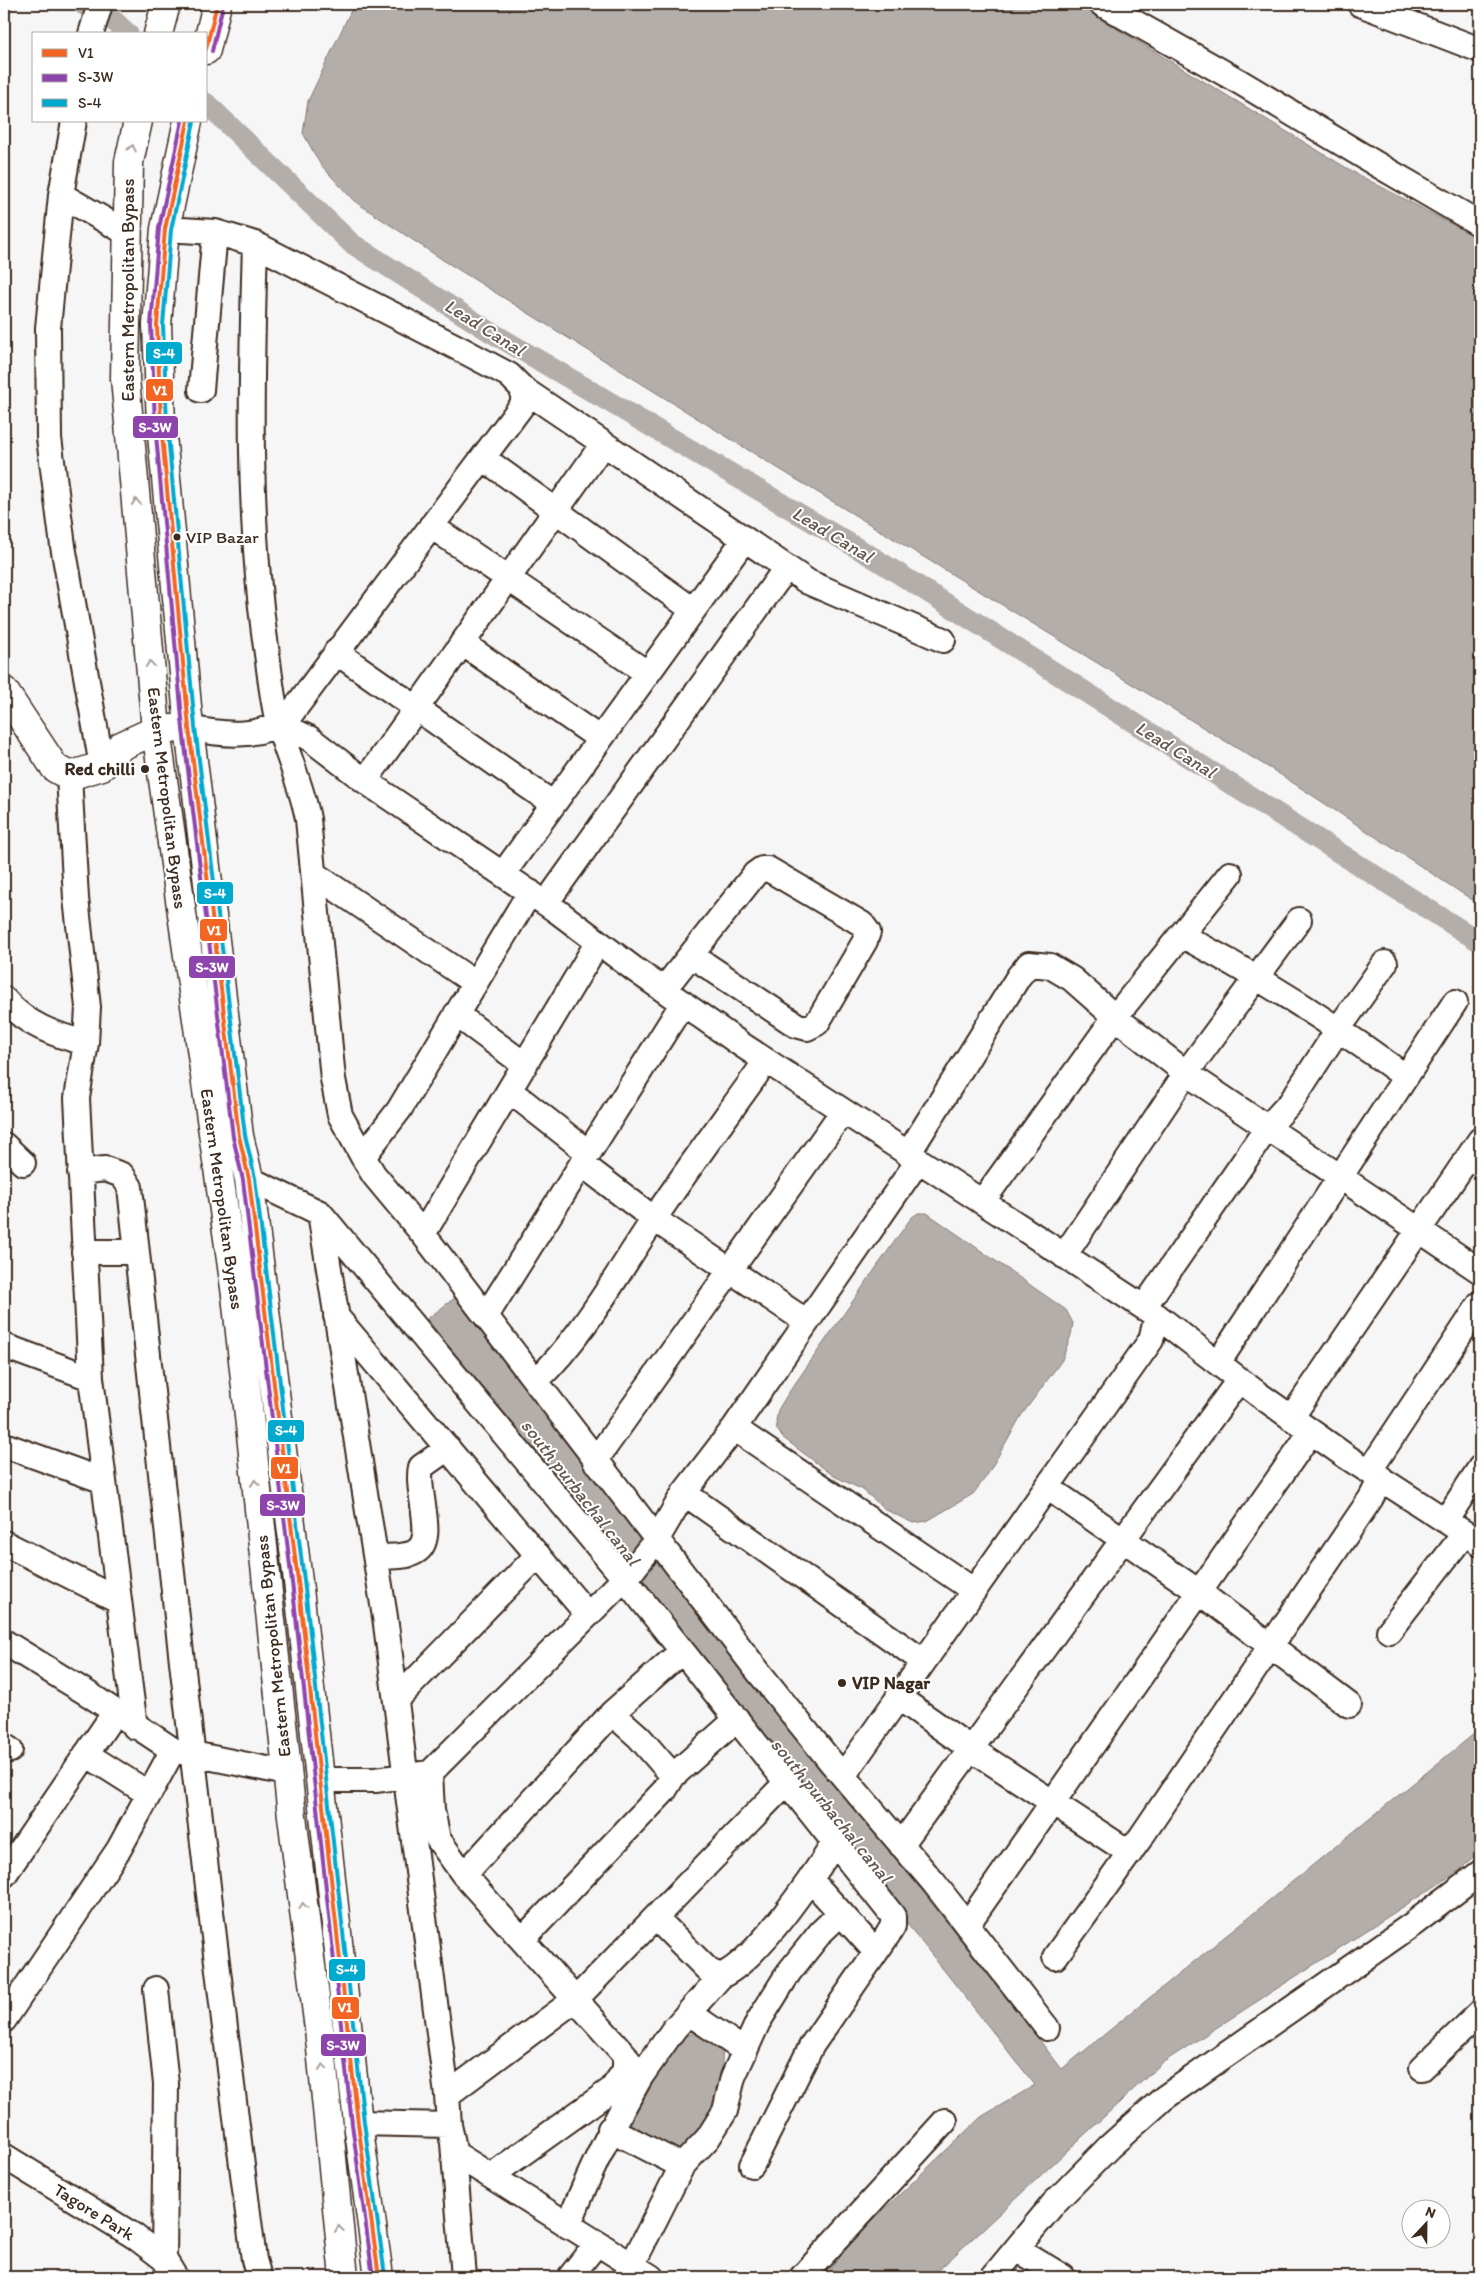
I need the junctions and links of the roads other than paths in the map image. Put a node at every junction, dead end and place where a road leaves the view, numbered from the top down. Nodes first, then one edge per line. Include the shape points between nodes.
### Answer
1 (100, 4) edge
2 (217, 4) edge
3 (1102, 4) edge
4 (1360, 4) edge
5 (92, 32) edge
6 (208, 43) edge
7 (1480, 50) edge
8 (74, 122) edge
9 (138, 122) edge
10 (186, 129) edge
11 (61, 195) junction
12 (1480, 224) edge
13 (165, 229) junction
14 (215, 232) junction
15 (129, 234) junction
16 (255, 244) junction
17 (127, 323) junction
18 (157, 325) junction
19 (523, 389) junction
20 (200, 390) dead end
21 (129, 424) junction
22 (161, 424) junction
23 (603, 444) junction
24 (483, 458) junction
25 (556, 511) junction
26 (431, 526) junction
27 (744, 540) junction
28 (786, 568) junction
29 (508, 580) junction
30 (692, 610) junction
31 (943, 640) dead end
32 (462, 643) junction
33 (336, 652) junction
34 (647, 673) junction
35 (4, 691) edge
36 (415, 708) junction
37 (279, 724) junction
38 (189, 728) junction
39 (156, 730) junction
40 (599, 738) junction
41 (102, 766) junction
42 (69, 776) junction
43 (365, 781) junction
44 (552, 803) junction
45 (314, 874) junction
46 (503, 874) junction
47 (1230, 874) dead end
48 (538, 897) junction
49 (1299, 920) dead end
50 (1182, 935) junction
51 (598, 942) junction
52 (691, 955) junction
53 (1385, 963) dead end
54 (1258, 976) junction
55 (475, 983) junction
56 (664, 989) junction
57 (4, 999) edge
58 (1455, 1002) dead end
59 (683, 1003) junction
60 (456, 1014) junction
61 (1115, 1017) junction
62 (1339, 1028) junction
63 (86, 1043) junction
64 (766, 1061) junction
65 (525, 1065) junction
66 (1186, 1073) junction
67 (1406, 1077) junction
68 (510, 1091) junction
69 (843, 1111) junction
70 (1267, 1128) junction
71 (1480, 1140) edge
72 (4, 1145) edge
73 (363, 1157) junction
74 (913, 1157) junction
75 (586, 1158) junction
76 (23, 1163) dead end
77 (80, 1172) junction
78 (249, 1179) junction
79 (1340, 1179) junction
80 (982, 1202) junction
81 (320, 1213) junction
82 (654, 1219) junction
83 (1418, 1231) junction
84 (423, 1234) junction
85 (84, 1252) junction
86 (137, 1252) junction
87 (1064, 1256) junction
88 (730, 1270) junction
89 (1480, 1271) edge
90 (1480, 1304) edge
91 (1150, 1311) junction
92 (336, 1316) junction
93 (486, 1316) junction
94 (807, 1322) junction
95 (4, 1346) edge
96 (1218, 1363) junction
97 (91, 1378) junction
98 (1239, 1380) junction
99 (536, 1381) junction
100 (1291, 1418) junction
101 (734, 1428) junction
102 (1312, 1432) junction
103 (4, 1445) edge
104 (448, 1448) junction
105 (595, 1461) junction
106 (1480, 1468) edge
107 (1375, 1474) junction
108 (104, 1481) junction
109 (1046, 1487) junction
110 (684, 1493) junction
111 (1464, 1532) edge
112 (1122, 1538) junction
113 (4, 1543) edge
114 (653, 1545) junction
115 (538, 1555) junction
116 (376, 1558) junction
117 (628, 1575) junction
118 (973, 1590) junction
119 (1199, 1592) junction
120 (118, 1600) junction
121 (588, 1615) junction
122 (1389, 1631) dead end
123 (4, 1642) edge
124 (1271, 1645) junction
125 (682, 1651) junction
126 (923, 1661) junction
127 (898, 1697) junction
128 (396, 1700) junction
129 (1349, 1705) dead end
130 (115, 1712) junction
131 (612, 1713) junction
132 (737, 1719) junction
133 (136, 1727) junction
134 (971, 1749) junction
135 (183, 1753) junction
136 (86, 1754) junction
137 (287, 1773) junction
138 (430, 1773) junction
139 (673, 1776) junction
140 (843, 1776) junction
141 (406, 1777) junction
142 (319, 1780) junction
143 (787, 1782) junction
144 (150, 1794) junction
145 (1052, 1802) junction
146 (835, 1842) junction
147 (901, 1844) junction
148 (1130, 1853) junction
149 (1480, 1873) edge
150 (4, 1875) edge
151 (464, 1875) junction
152 (811, 1880) junction
153 (841, 1913) junction
154 (656, 1918) junction
155 (967, 1926) junction
156 (523, 1939) junction
157 (876, 1952) junction
158 (1055, 1957) dead end
159 (720, 1976) junction
160 (156, 1988) dead end
161 (576, 1999) junction
162 (688, 2013) junction
163 (1480, 2013) edge
164 (4, 2020) edge
165 (1048, 2028) dead end
166 (744, 2051) junction
167 (625, 2055) junction
168 (1422, 2068) dead end
169 (641, 2076) junction
170 (447, 2095) junction
171 (945, 2121) dead end
172 (358, 2123) junction
173 (450, 2125) junction
174 (610, 2129) junction
175 (454, 2153) junction
176 (4, 2156) edge
177 (752, 2165) dead end
178 (682, 2166) junction
179 (491, 2176) junction
180 (568, 2226) junction
181 (597, 2243) junction
182 (1016, 2249) junction
183 (170, 2268) edge
184 (641, 2271) edge
185 (259, 2277) edge
186 (344, 2277) edge
187 (379, 2277) edge
188 (464, 2277) edge
189 (570, 2277) edge
190 (802, 2277) edge
191 (993, 2277) edge
192 (1063, 2277) edge

1 - 5 street
2 - 6 main road
3 - 12 street
4 - 7 street
8 - 11 street
15 -> 9 main road, Eastern Metropolitan Bypass via 129,162
10 - 13 main road
11 - 15 street
11 - 41 street via 48,328 49,438 63,546
13 - 14 street
13 - 18 main road
14 - 16 street
14 - 20 street
15 - 17 main road, Eastern Metropolitan Bypass
16 - 19 street via 487,363 509,375
16 - 37 street via 251,391 256,534 266,646
17 - 18 main road
17 - 21 main road, Eastern Metropolitan Bypass via 125,378
18 - 22 main road
19 - 23 street
19 - 24 street via 523,404
21 - 22 main road
39 -> 21 main road, Eastern Metropolitan Bypass
22 - 38 main road
23 - 25 street
23 - 27 street
24 - 25 street
24 - 26 street
25 - 29 street
25 - 30 street
26 - 29 street
26 - 33 street
27 - 28 street
27 - 30 street
28 - 31 street via 836,596
28 - 48 street
29 - 32 street
29 - 34 street
30 - 34 street
32 - 36 street
32 - 40 street
33 - 36 street
33 - 37 street via 287,719
34 - 40 street
35 - 42 main road via 55,768
36 - 43 street
36 - 44 street
37 - 38 street via 266,730 238,734 216,734
37 - 43 street via 309,738
37 - 45 street via 303,795
38 - 39 main road
38 - 78 main road via 239,1136
39 - 41 main road via 121,746
137 -> 39 main road, Eastern Metropolitan Bypass via 236,1295
40 - 44 street
41 - 42 main road
42 - 63 street via 76,898 88,1007
43 - 46 street
44 - 46 street
45 - 55 street
45 - 73 street via 332,1079 340,1115
46 - 48 street
47 - 50 street
48 - 51 street
48 - 55 street
49 - 54 street
50 - 54 street
50 - 61 street
51 - 56 street
51 - 65 street
52 - 52 street via 754,874 762,869 768,869 862,924 868,932 817,1023 807,1028 796,1025
52 - 56 street
53 - 62 street
54 - 62 street
54 - 66 street
55 - 60 street
56 - 59 street
57 - 63 street via 28,1021 49,1033
58 - 67 street
59 - 64 street
59 - 75 street
60 - 65 street
60 - 73 street via 399,1110
61 - 66 street
61 - 74 street via 1072,978 1050,966 1029,964
61 - 80 street
62 - 67 street
62 - 70 street via 1292,1102
63 - 77 street via 76,1098
64 - 69 street
64 - 82 street
65 - 68 street
66 - 70 street
66 - 87 street
67 - 79 street
68 - 75 street
68 - 84 street
69 - 74 street
69 - 88 street
70 - 79 street
70 - 91 street
71 - 83 street
72 - 76 street
73 - 84 street
74 - 80 street
74 - 94 street
75 - 82 street
75 - 93 street
77 - 85 street
77 - 86 street via 105,1169 122,1174 130,1187
78 - 81 street
78 - 142 main road
79 - 83 street
79 - 96 street
80 - 87 street
81 - 92 street
81 - 117 street
82 - 88 street
82 - 99 street via 586,1324
83 - 89 street
83 - 100 street
84 - 93 street
85 - 86 street
85 - 97 street
86 - 135 street
87 - 91 street
88 - 94 street
88 - 105 street
90 - 107 street
91 - 96 street
91 - 109 street via 1150,1340
92 - 104 street
92 - 116 street
93 - 99 street
94 - 101 street
95 - 97 street
96 - 98 street
97 - 108 street
98 - 100 street
98 - 112 street
99 - 105 street
100 - 102 street
101 - 110 street
101 - 118 street
102 - 107 street
102 - 119 street
103 - 108 street
104 - 115 street
104 - 116 street via 421,1467 418,1479 427,1535 422,1546 413,1553
105 - 114 street
106 - 111 street
107 - 111 street
107 - 124 street via 1371,1498
108 - 120 street
109 - 112 street
109 - 118 street
110 - 114 street
110 - 126 street
111 - 122 street
112 - 119 street
112 - 134 street
113 - 120 street
114 - 117 street
114 - 140 street
115 - 121 street
115 - 128 street
116 - 128 street
117 - 121 street
117 - 125 street
118 - 126 street
119 - 124 street
119 - 145 street
120 - 133 street
121 - 138 street
123 - 130 street
124 - 129 street
124 - 148 street
125 - 131 street
125 - 132 street
126 - 127 street
127 - 134 street
127 - 140 street
128 - 141 street
130 - 133 street
130 - 136 street
131 - 139 street via 639,1737
131 - 151 street
132 - 139 street
132 - 143 street
133 - 135 street
134 - 145 street
134 - 147 street
135 - 137 street
135 - 144 street
135 - 185 street via 254,2260
136 - 144 street
136 - 150 street
186 -> 137 main road, Eastern Metropolitan Bypass via 319,2028
138 - 141 street
138 - 151 street via 432,1810 438,1838
139 - 156 street via 664,1791
140 - 147 street
141 - 142 street
141 - 170 street
142 - 172 main road
143 - 146 street
143 - 154 street
144 - 164 street via 119,1849
145 - 148 street
145 - 155 street
146 - 152 street
146 - 157 street via 893,1916 893,1926
147 - 155 street
148 - 158 street
149 - 182 street via 1413,1924 1164,2098 1061,2196
151 - 156 street
152 - 153 street
152 - 159 street via 768,1934 732,1971
153 - 157 street
153 - 166 street via 789,1972
154 - 159 street via 708,1971
154 - 161 street
155 - 165 street
156 - 161 street
157 - 177 street via 812,2045
159 - 162 street
160 - 183 street via 166,2084
161 - 167 street
161 - 170 street
162 - 166 street
162 - 169 street
163 - 168 street
166 - 178 street via 733,2077 725,2111 708,2138
167 - 169 street
167 - 179 street via 625,2070 612,2089
169 - 174 street
170 - 173 street
171 - 190 street
172 - 173 street
172 - 187 main road
173 - 175 street
174 - 178 street
174 - 180 street
175 - 179 street
175 - 188 street
176 - 183 street, Tagore Park via 134,2236
178 - 184 street
179 - 180 street
180 - 181 street
181 - 184 street
181 - 189 street
182 - 191 street
182 - 192 street

